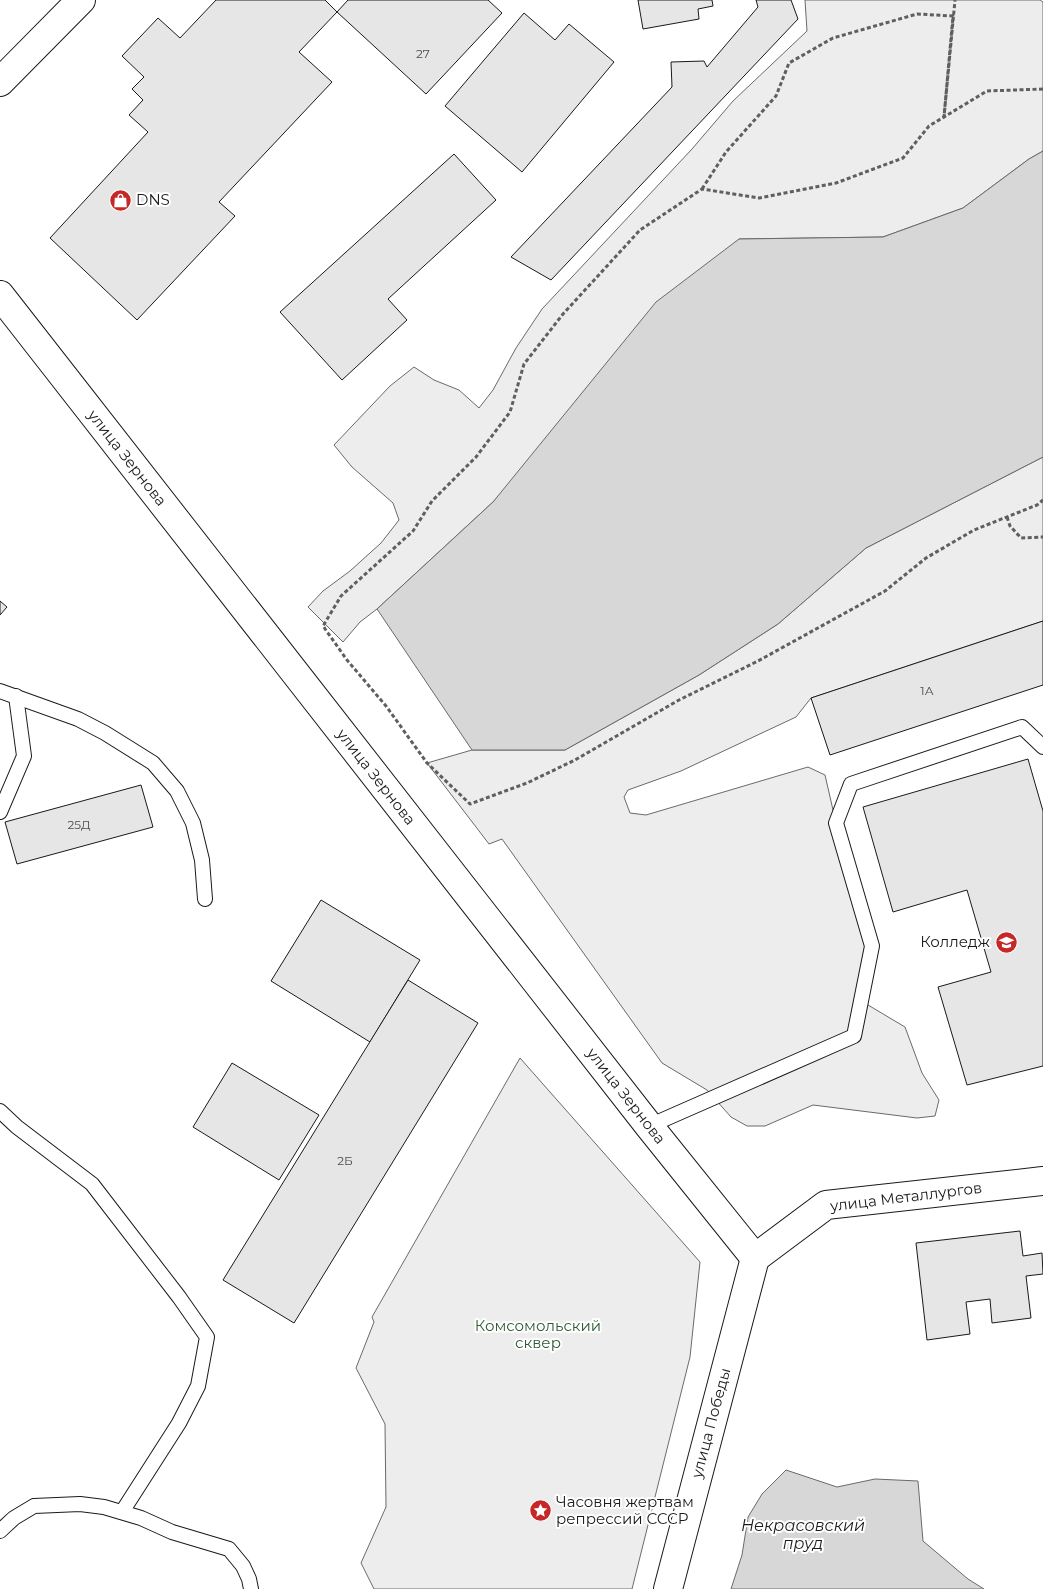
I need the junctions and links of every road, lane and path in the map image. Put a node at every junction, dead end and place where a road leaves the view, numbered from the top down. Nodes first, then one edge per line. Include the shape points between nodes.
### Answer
1 (81, 0) edge
2 (955, 0) edge
3 (0, 82) edge
4 (1043, 89) edge
5 (944, 117) junction
6 (702, 189) junction
7 (0, 295) edge
8 (1043, 500) edge
9 (1007, 517) junction
10 (1043, 537) edge
11 (0, 691) edge
12 (16, 696) junction
13 (1043, 747) edge
14 (0, 812) edge
15 (206, 899) dead end
16 (0, 1111) edge
17 (649, 1126) junction
18 (1043, 1181) edge
19 (755, 1258) junction
20 (122, 1512) junction
21 (0, 1531) edge
22 (251, 1589) edge
23 (668, 1589) edge

1 - 3 main road
2 - 5 path
4 - 5 path via 987,91
5 - 6 path via 928,126 903,158 836,183 759,198
5 - 6 path via 953,16 917,14 833,38 789,63 776,96 726,152
6 - 9 path via 640,230 563,314 524,364 510,412 476,457 432,501 412,530 341,596 323,626 427,763 470,804 527,783 827,624 885,591 934,554 974,530
7 - 17 main road, улица Зернова
8 - 9 path
9 - 10 path via 1021,538
11 - 12 lane
12 - 14 lane via 24,756
12 - 15 lane via 78,719 153,763 177,791 193,823 202,860
13 - 17 lane via 1022,727 851,784 836,822 872,946 854,1036
16 - 20 lane via 92,1184 207,1337 198,1386
17 - 19 main road, улица Зернова
18 - 19 main road, улица Металлургов via 826,1205
19 - 23 main road, улица Победы
20 - 21 lane via 80,1504 34,1506
20 - 22 lane via 172,1532 229,1549 243,1566

